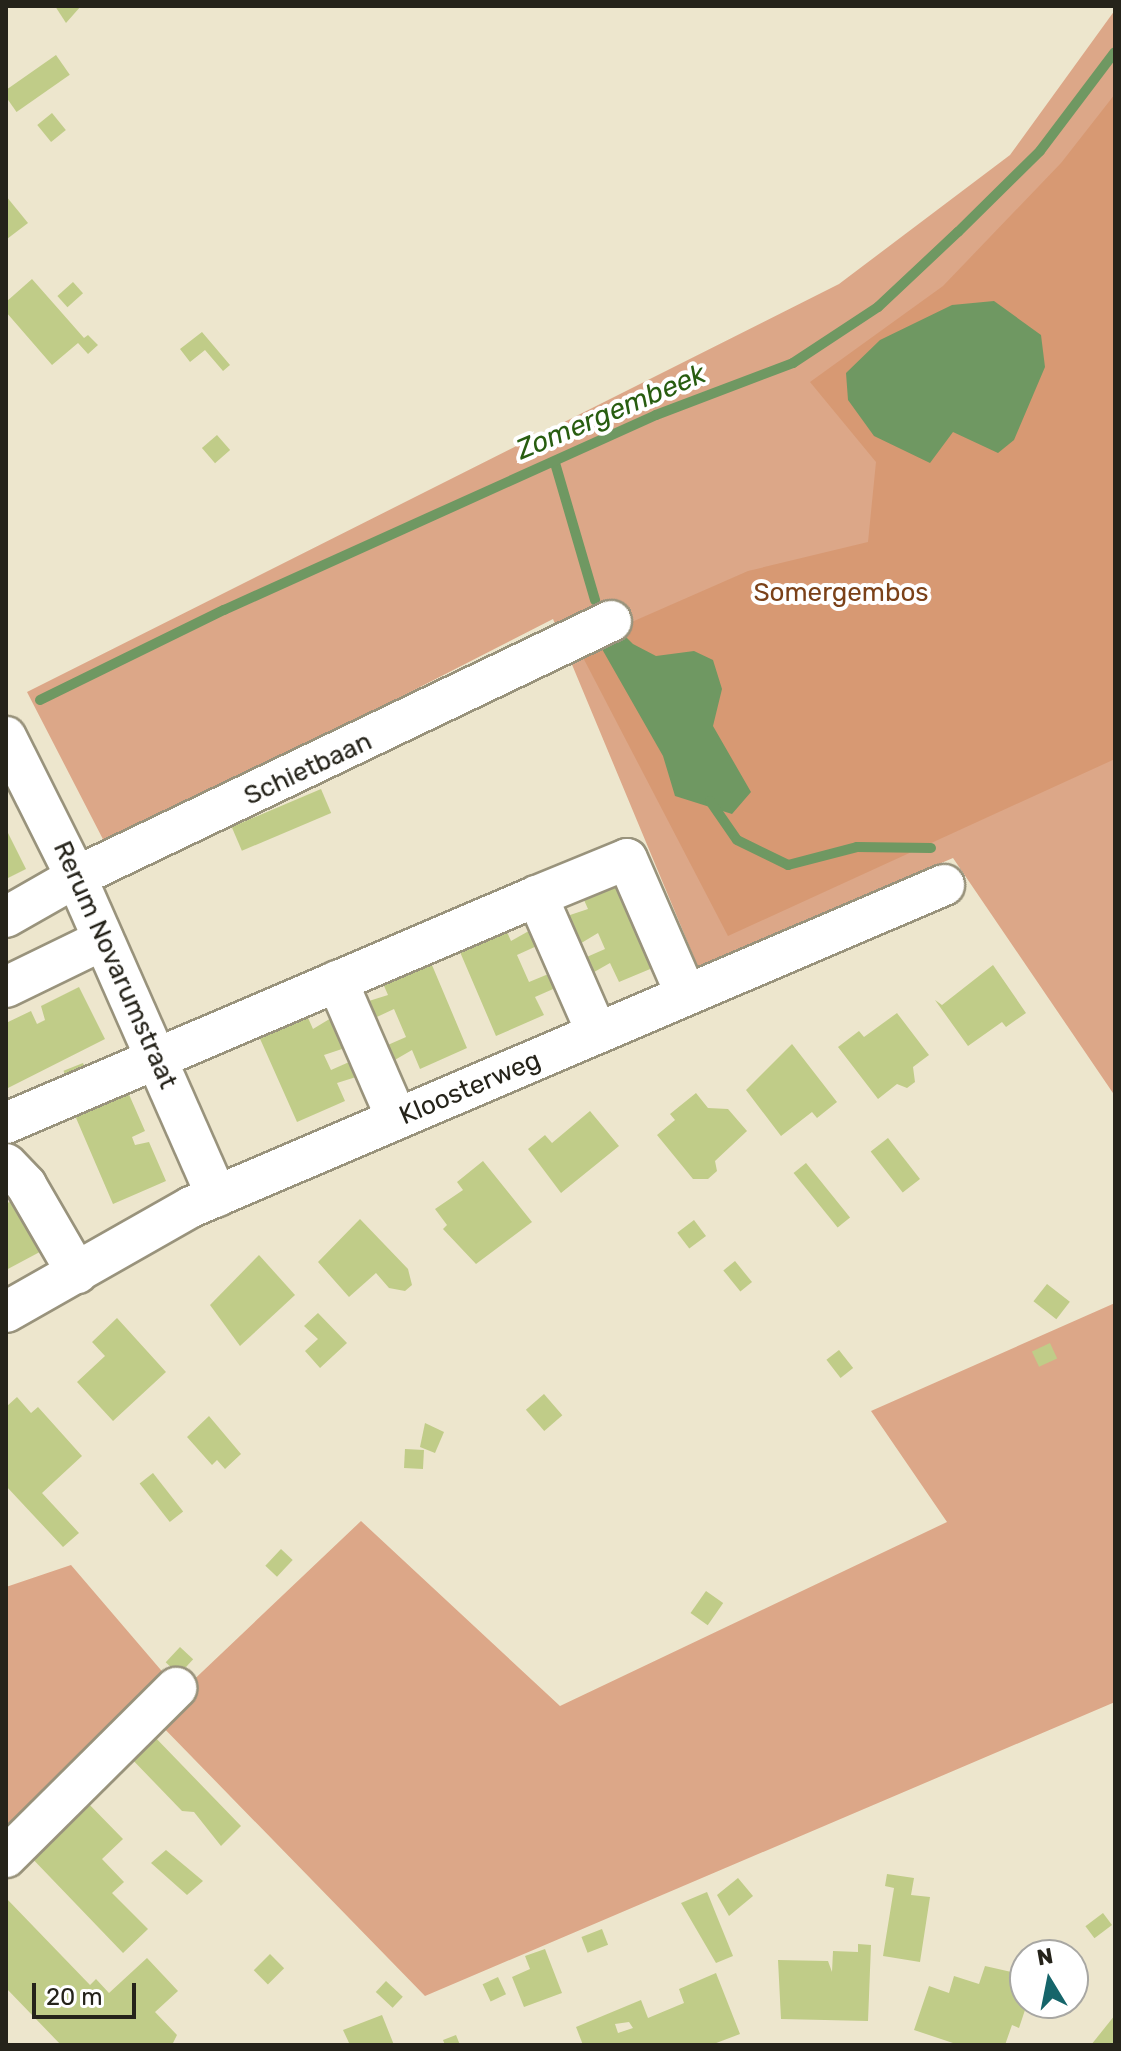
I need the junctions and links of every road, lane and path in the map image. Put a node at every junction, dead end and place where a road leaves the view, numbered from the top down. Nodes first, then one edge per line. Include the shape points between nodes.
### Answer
1 (599, 627) dead end
2 (9, 751) edge
3 (76, 877) junction
4 (944, 885) dead end
5 (537, 896) junction
6 (6, 917) edge
7 (103, 940) junction
8 (337, 981) junction
9 (6, 987) edge
10 (686, 995) junction
11 (597, 1033) junction
12 (157, 1057) junction
13 (397, 1119) junction
14 (8, 1120) edge
15 (6, 1164) edge
16 (217, 1196) junction
17 (77, 1273) junction
18 (6, 1312) edge
19 (176, 1688) dead end
20 (6, 1857) edge

1 - 3 street, Schietbaan
2 - 3 street, Rerum Novarumstraat
3 - 6 street, Schietbaan
3 - 7 street, Rerum Novarumstraat
4 - 10 street, Kloosterweg
5 - 8 street
5 - 10 street via 627,859
5 - 11 street
7 - 9 street
7 - 12 street, Rerum Novarumstraat
8 - 12 street
8 - 13 street
10 - 11 street, Kloosterweg
11 - 13 street, Kloosterweg
12 - 14 street
12 - 16 street, Rerum Novarumstraat
13 - 16 street, Kloosterweg
15 - 17 street via 26,1185
16 - 17 street, Kloosterweg
17 - 18 street, Kloosterweg
19 - 20 street

